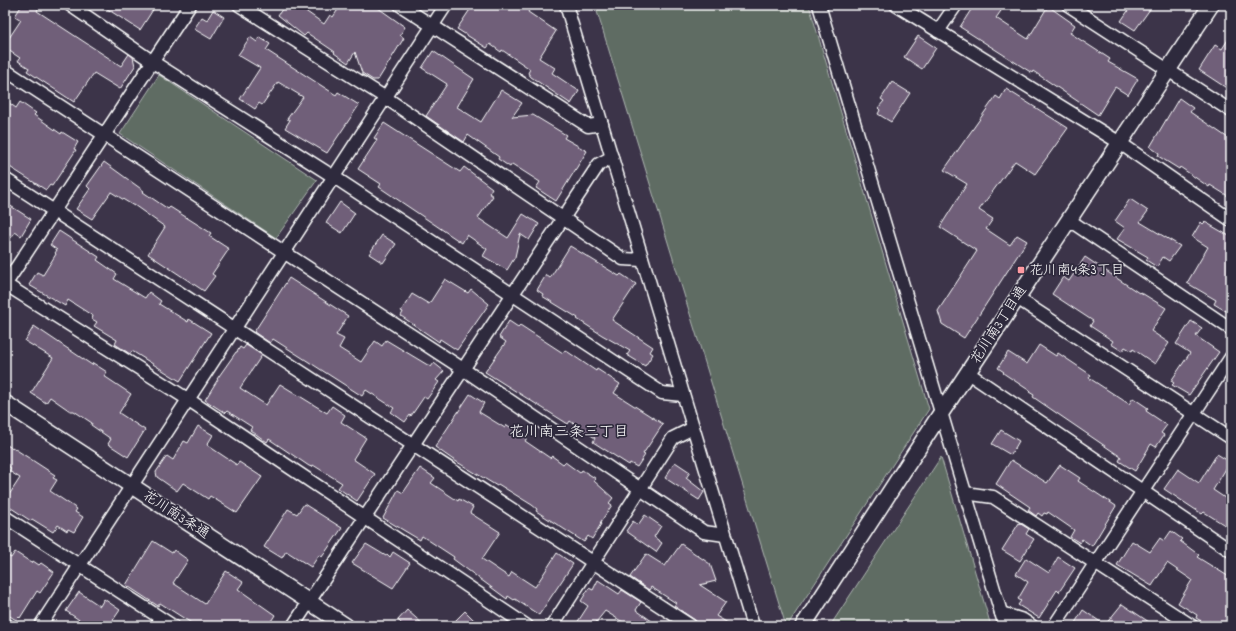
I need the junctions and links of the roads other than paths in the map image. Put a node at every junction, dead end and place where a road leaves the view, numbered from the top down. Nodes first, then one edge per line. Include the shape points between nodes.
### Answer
1 (70, 5) edge
2 (190, 5) edge
3 (239, 5) edge
4 (400, 5) edge
5 (446, 5) edge
6 (566, 5) edge
7 (819, 5) edge
8 (896, 5) edge
9 (956, 5) edge
10 (1068, 5) edge
11 (1211, 5) edge
12 (433, 26) junction
13 (938, 31) junction
14 (153, 62) junction
15 (1168, 69) junction
16 (5, 70) edge
17 (386, 98) junction
18 (1231, 111) edge
19 (602, 124) junction
20 (104, 136) junction
21 (1120, 143) junction
22 (612, 157) junction
23 (334, 177) junction
24 (5, 179) edge
25 (53, 211) junction
26 (563, 218) junction
27 (1069, 220) junction
28 (1231, 220) edge
29 (285, 252) junction
30 (642, 260) junction
31 (5, 284) edge
32 (512, 295) junction
33 (1017, 298) junction
34 (236, 328) junction
35 (1231, 329) edge
36 (1231, 357) edge
37 (463, 369) junction
38 (968, 373) junction
39 (683, 395) junction
40 (189, 400) junction
41 (5, 403) edge
42 (941, 413) junction
43 (1194, 413) junction
44 (693, 428) junction
45 (1231, 438) edge
46 (413, 444) junction
47 (132, 486) junction
48 (641, 488) junction
49 (1142, 492) junction
50 (966, 493) junction
51 (5, 517) edge
52 (364, 518) junction
53 (725, 535) junction
54 (1231, 551) edge
55 (593, 562) junction
56 (1095, 564) junction
57 (80, 565) junction
58 (309, 602) junction
59 (1002, 613) junction
60 (5, 624) edge
61 (8, 626) edge
62 (40, 626) edge
63 (173, 626) edge
64 (293, 626) edge
65 (346, 626) edge
66 (527, 626) edge
67 (552, 626) edge
68 (691, 626) edge
69 (753, 626) edge
70 (803, 626) edge
71 (1005, 626) edge
72 (1032, 626) edge
73 (1054, 626) edge
74 (1192, 626) edge

1 - 14 street
2 - 14 street
3 - 17 street
4 - 12 street
5 - 12 street
6 - 19 street
7 - 42 street
8 - 13 street
9 - 13 street
10 - 15 street
11 - 15 street, 花川南3丁目通
12 - 17 street
12 - 19 street via 588,126
13 - 21 street
14 - 20 street
14 - 23 street
15 - 18 street
15 - 21 street, 花川南3丁目通
16 - 20 street
17 - 23 street
17 - 26 street
19 - 22 street
20 - 25 street
20 - 29 street
21 - 27 street, 花川南3丁目通
21 - 28 street
22 - 26 street via 599,164
22 - 30 street
23 - 29 street
23 - 32 street
24 - 25 street
25 - 31 street
25 - 34 street
26 - 30 street via 624,259
26 - 32 street
27 - 33 street, 花川南3丁目通
27 - 35 street
29 - 34 street
29 - 37 street
30 - 39 street
31 - 40 street
32 - 37 street
32 - 39 street via 662,393
33 - 38 street, 花川南3丁目通
33 - 43 street
34 - 40 street
34 - 46 street
36 - 43 street
37 - 46 street
37 - 48 street
38 - 42 street, 花川南3丁目通
38 - 49 street
39 - 44 street
40 - 47 street
40 - 52 street
41 - 47 street, 花川南3条通
42 - 50 street
42 - 70 street, 花川南3丁目通
43 - 45 street
43 - 49 street
44 - 48 street via 673,438
44 - 53 street
46 - 52 street
46 - 55 street
47 - 57 street
47 - 58 street, 花川南3条通
48 - 53 street via 704,532
48 - 55 street
49 - 54 street
49 - 56 street
50 - 56 street via 993,497
50 - 59 street
51 - 57 street
52 - 58 street
52 - 66 street
53 - 69 street
55 - 67 street
55 - 68 street
56 - 73 street
56 - 74 street
57 - 62 street
57 - 63 street
58 - 64 street
58 - 65 street, 花川南3条通
59 - 71 street
59 - 72 street
60 - 61 street

